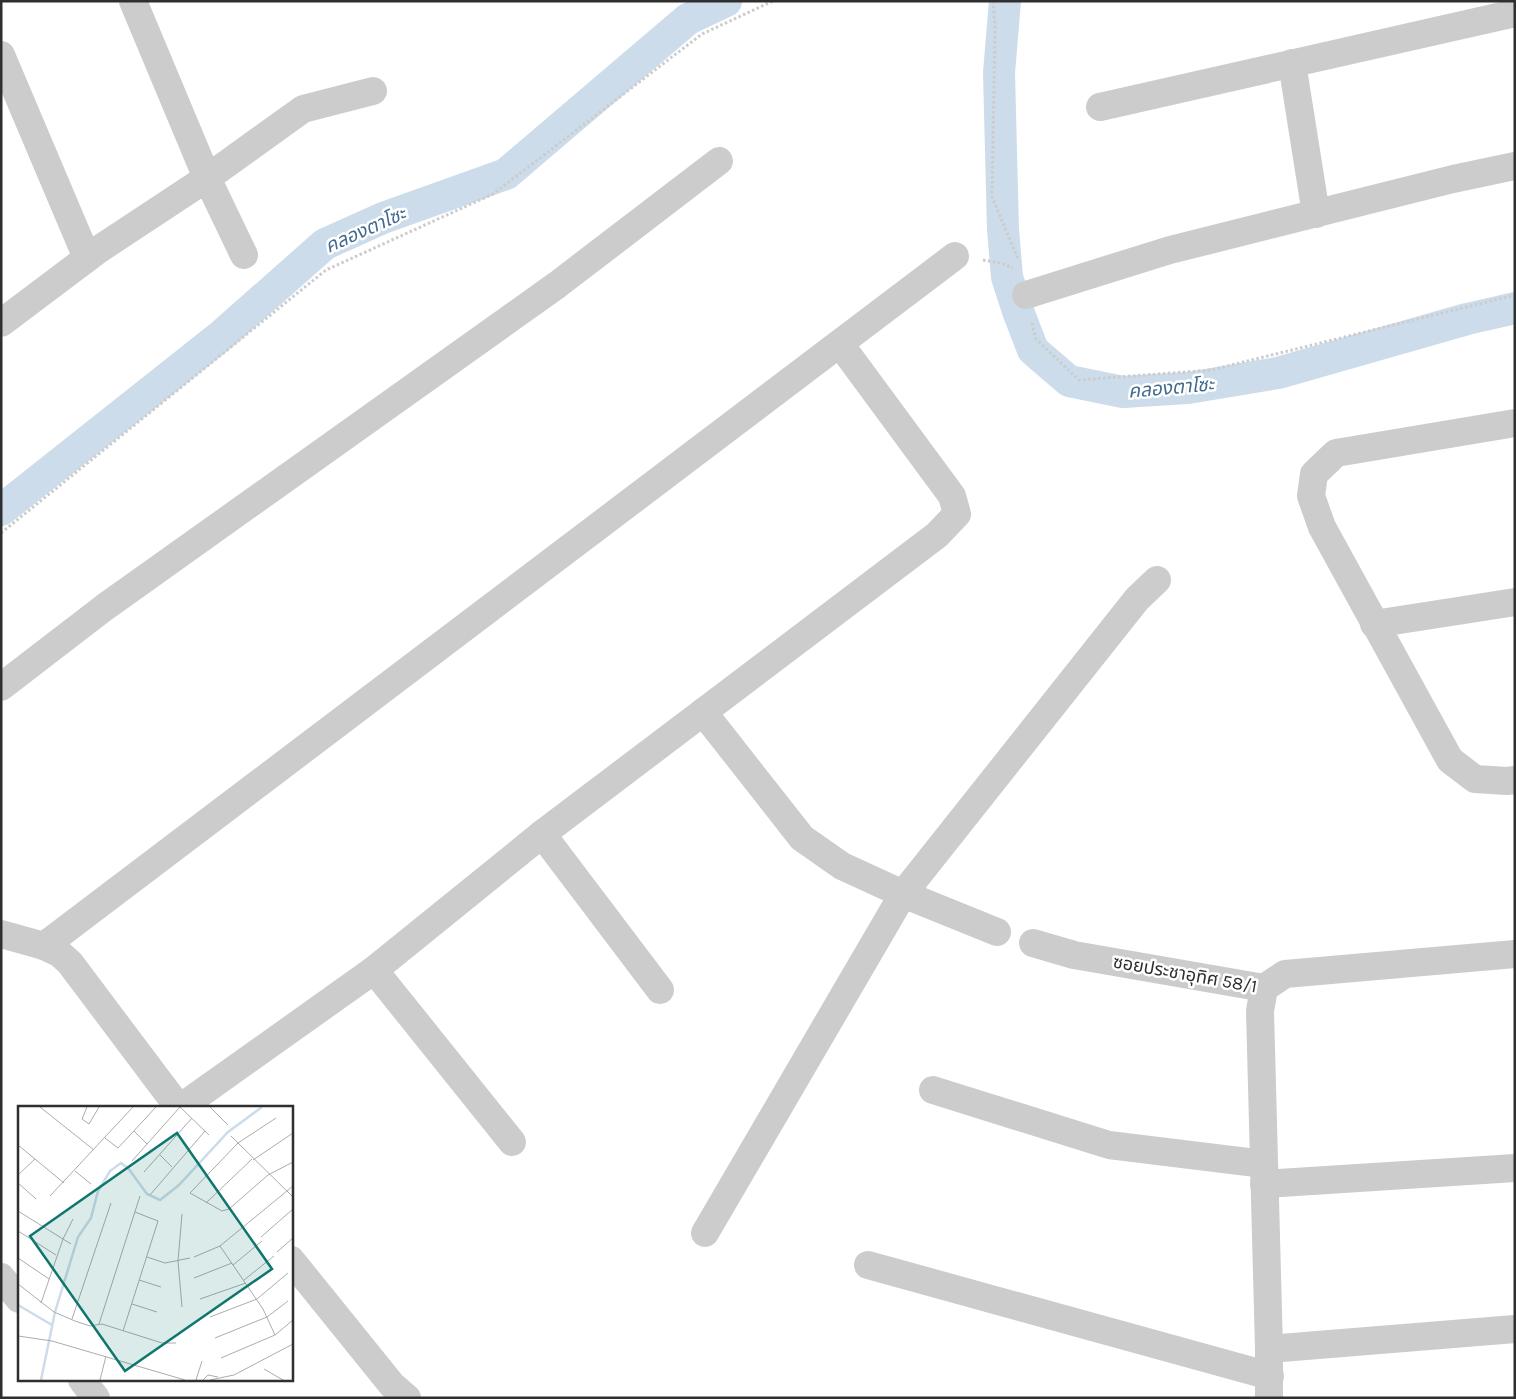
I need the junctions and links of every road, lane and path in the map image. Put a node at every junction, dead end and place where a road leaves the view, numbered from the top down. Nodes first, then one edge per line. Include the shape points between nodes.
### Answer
1 (133, 1) edge
2 (773, 1) edge
3 (993, 1) edge
4 (1515, 13) edge
5 (1, 55) edge
6 (1292, 63) junction
7 (373, 91) dead end
8 (1100, 108) dead end
9 (720, 161) dead end
10 (1515, 166) edge
11 (207, 178) junction
12 (1316, 214) junction
13 (244, 255) dead end
14 (955, 256) dead end
15 (87, 258) junction
16 (1019, 261) dead end
17 (1026, 295) joint
18 (1515, 295) edge
19 (1, 324) edge
20 (840, 344) junction
21 (1515, 423) edge
22 (1, 533) edge
23 (1157, 580) dead end
24 (1515, 602) edge
25 (1374, 624) junction
26 (1, 687) edge
27 (703, 712) junction
28 (1515, 780) edge
29 (542, 834) junction
30 (903, 894) junction
31 (997, 932) dead end
32 (1, 934) edge
33 (1033, 943) dead end
34 (44, 946) junction
35 (1515, 954) edge
36 (374, 970) junction
37 (1264, 988) junction
38 (660, 990) dead end
39 (933, 1090) dead end
40 (177, 1106) edge
41 (182, 1106) edge
42 (512, 1142) dead end
43 (1515, 1168) edge
44 (1264, 1174) junction
45 (705, 1233) dead end
46 (292, 1261) edge
47 (868, 1265) dead end
48 (1, 1277) edge
49 (18, 1298) edge
50 (1515, 1329) edge
51 (1269, 1349) junction
52 (84, 1382) edge
53 (1269, 1387) edge
54 (96, 1398) edge
55 (407, 1398) edge

1 - 11 street
2 - 22 path via 702,34 493,194 326,270
3 - 16 path via 992,197
4 - 6 street
5 - 15 street
6 - 8 street
6 - 12 street
7 - 11 street via 303,109
9 - 26 street via 557,285 104,607
10 - 12 street
11 - 13 street
11 - 15 street
12 - 17 street via 1170,250
14 - 20 street
15 - 19 street
17 - 18 path via 1036,338 1079,380 1211,370
20 - 27 street via 952,496 957,514 936,535
20 - 34 street
21 - 25 street via 1336,453 1314,474 1311,496 1322,527
23 - 30 street via 1137,599
24 - 25 street
25 - 28 street via 1450,760 1474,779
27 - 29 street
27 - 30 street via 802,838 842,866
29 - 36 street
29 - 38 street
30 - 31 street
30 - 45 street
32 - 34 street
33 - 37 street, ซอยประชาอุทิศ 58/1 via 1074,955
34 - 40 street via 70,963
35 - 37 street, ซอยประชาอุทิศ 58/1 via 1285,974
36 - 41 street
36 - 42 street
37 - 44 street via 1260,1011
39 - 44 street via 1109,1145
43 - 44 street
44 - 51 street
46 - 55 street via 392,1385
47 - 53 street
48 - 49 street
50 - 51 street
51 - 53 street
52 - 54 street

